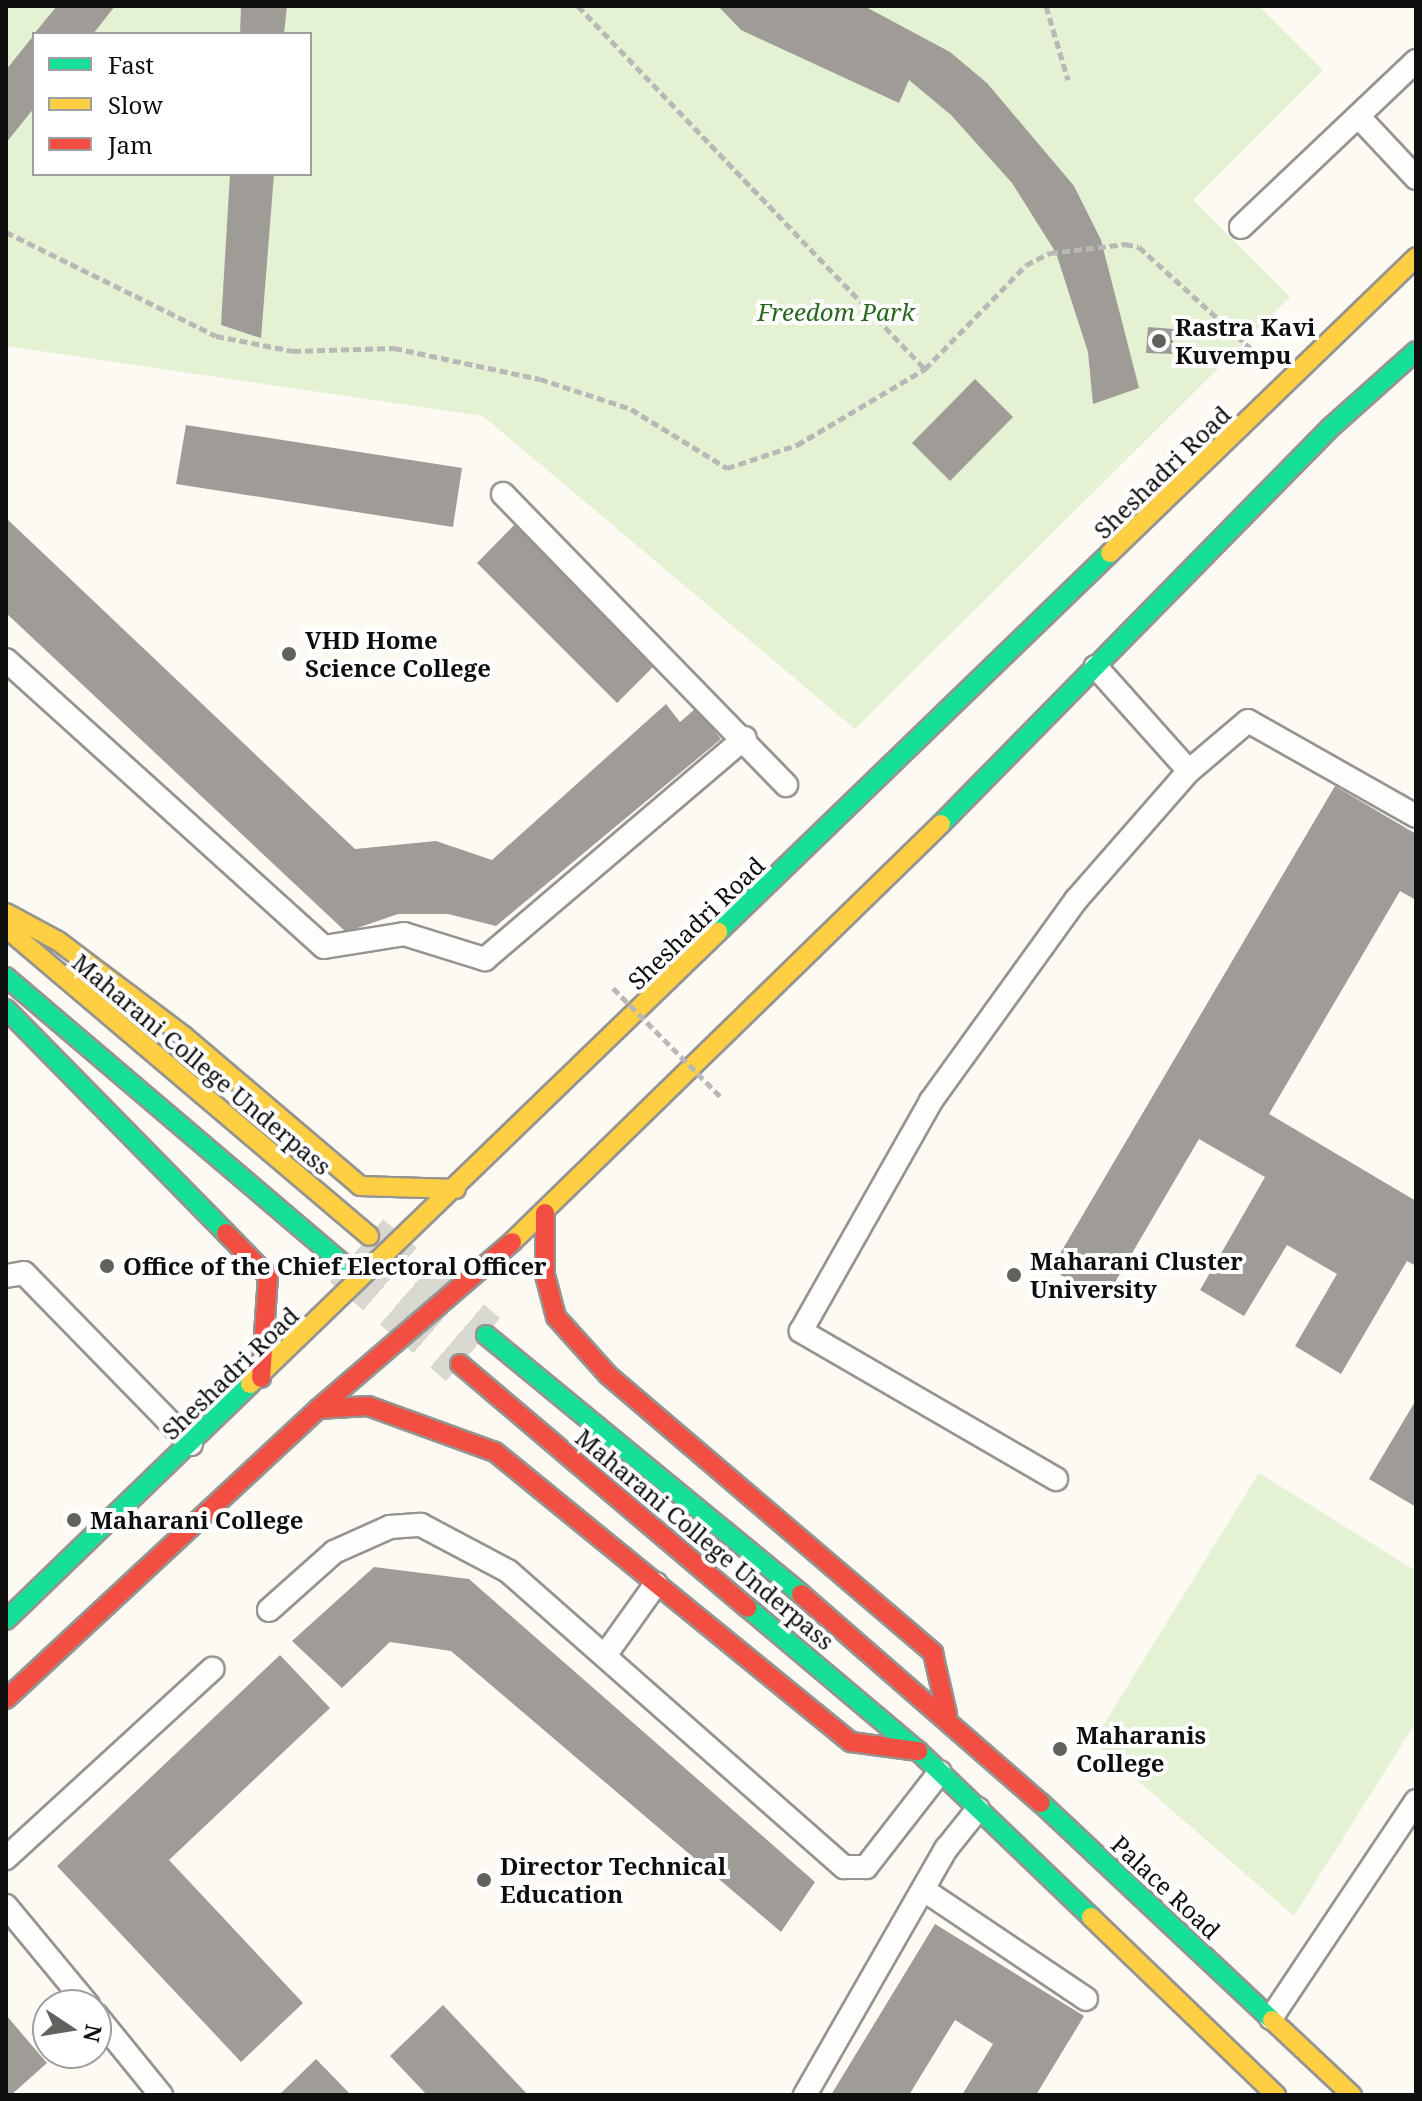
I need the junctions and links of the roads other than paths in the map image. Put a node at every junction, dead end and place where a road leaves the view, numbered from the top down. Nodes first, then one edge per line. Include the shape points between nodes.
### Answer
1 (1416, 61) edge
2 (1358, 116) junction
3 (1416, 178) edge
4 (1241, 227) dead end
5 (1416, 257) edge
6 (1416, 351) edge
7 (503, 494) dead end
8 (6, 660) edge
9 (1096, 667) junction
10 (745, 738) junction
11 (1189, 771) junction
12 (786, 785) dead end
13 (1416, 816) edge
14 (6, 913) edge
15 (6, 928) edge
16 (6, 977) edge
17 (6, 1009) edge
18 (456, 1189) junction
19 (545, 1213) junction
20 (369, 1236) tunnel mouth
21 (344, 1265) tunnel mouth
22 (6, 1276) edge
23 (486, 1335) tunnel mouth
24 (460, 1364) tunnel mouth
25 (261, 1378) junction
26 (318, 1409) junction
27 (191, 1444) junction
28 (1056, 1479) dead end
29 (656, 1584) junction
30 (269, 1610) dead end
31 (6, 1620) edge
32 (606, 1654) junction
33 (212, 1669) dead end
34 (6, 1699) edge
35 (947, 1714) junction
36 (918, 1751) junction
37 (940, 1772) junction
38 (1416, 1801) edge
39 (978, 1809) junction
40 (6, 1858) edge
41 (924, 1890) junction
42 (6, 1906) edge
43 (75, 1989) edge
44 (1086, 1999) dead end
45 (1271, 2018) junction
46 (112, 2035) edge
47 (161, 2095) edge
48 (805, 2095) edge
49 (1276, 2095) edge
50 (1352, 2095) edge

1 - 2 lane
2 - 3 lane
2 - 4 lane
5 - 18 main road, Sheshadri Road
6 - 9 main road via 1330,428
7 - 10 lane
8 - 10 lane via 324,947 404,934 485,959
9 - 11 lane
9 - 19 main road
10 - 12 lane
11 - 13 lane via 1248,721
11 - 28 lane via 1076,900 931,1101 801,1331
14 - 18 main road via 58,941 184,1036 360,1186
15 - 20 main road, Maharani College Underpass
16 - 21 main road
17 - 25 main road via 268,1276
18 - 25 main road, Sheshadri Road
19 - 26 main road
19 - 35 main road via 545,1275 556,1317 608,1375 933,1653
22 - 27 lane via 24,1273
23 - 35 main road, Maharani College Underpass
24 - 36 main road, Maharani College Underpass
25 - 27 main road, Sheshadri Road
26 - 29 main road via 368,1406 495,1452
26 - 34 main road
27 - 31 main road, Sheshadri Road
29 - 32 lane
29 - 36 main road via 851,1742
30 - 32 lane via 334,1552 390,1527 421,1525 508,1571
32 - 37 lane via 844,1867 866,1867
33 - 40 lane
35 - 45 main road, Palace Road
36 - 37 main road
37 - 39 main road
38 - 45 lane
39 - 41 lane
39 - 49 main road
41 - 44 lane
41 - 48 lane
42 - 43 lane
45 - 50 main road, Palace Road
46 - 47 lane

